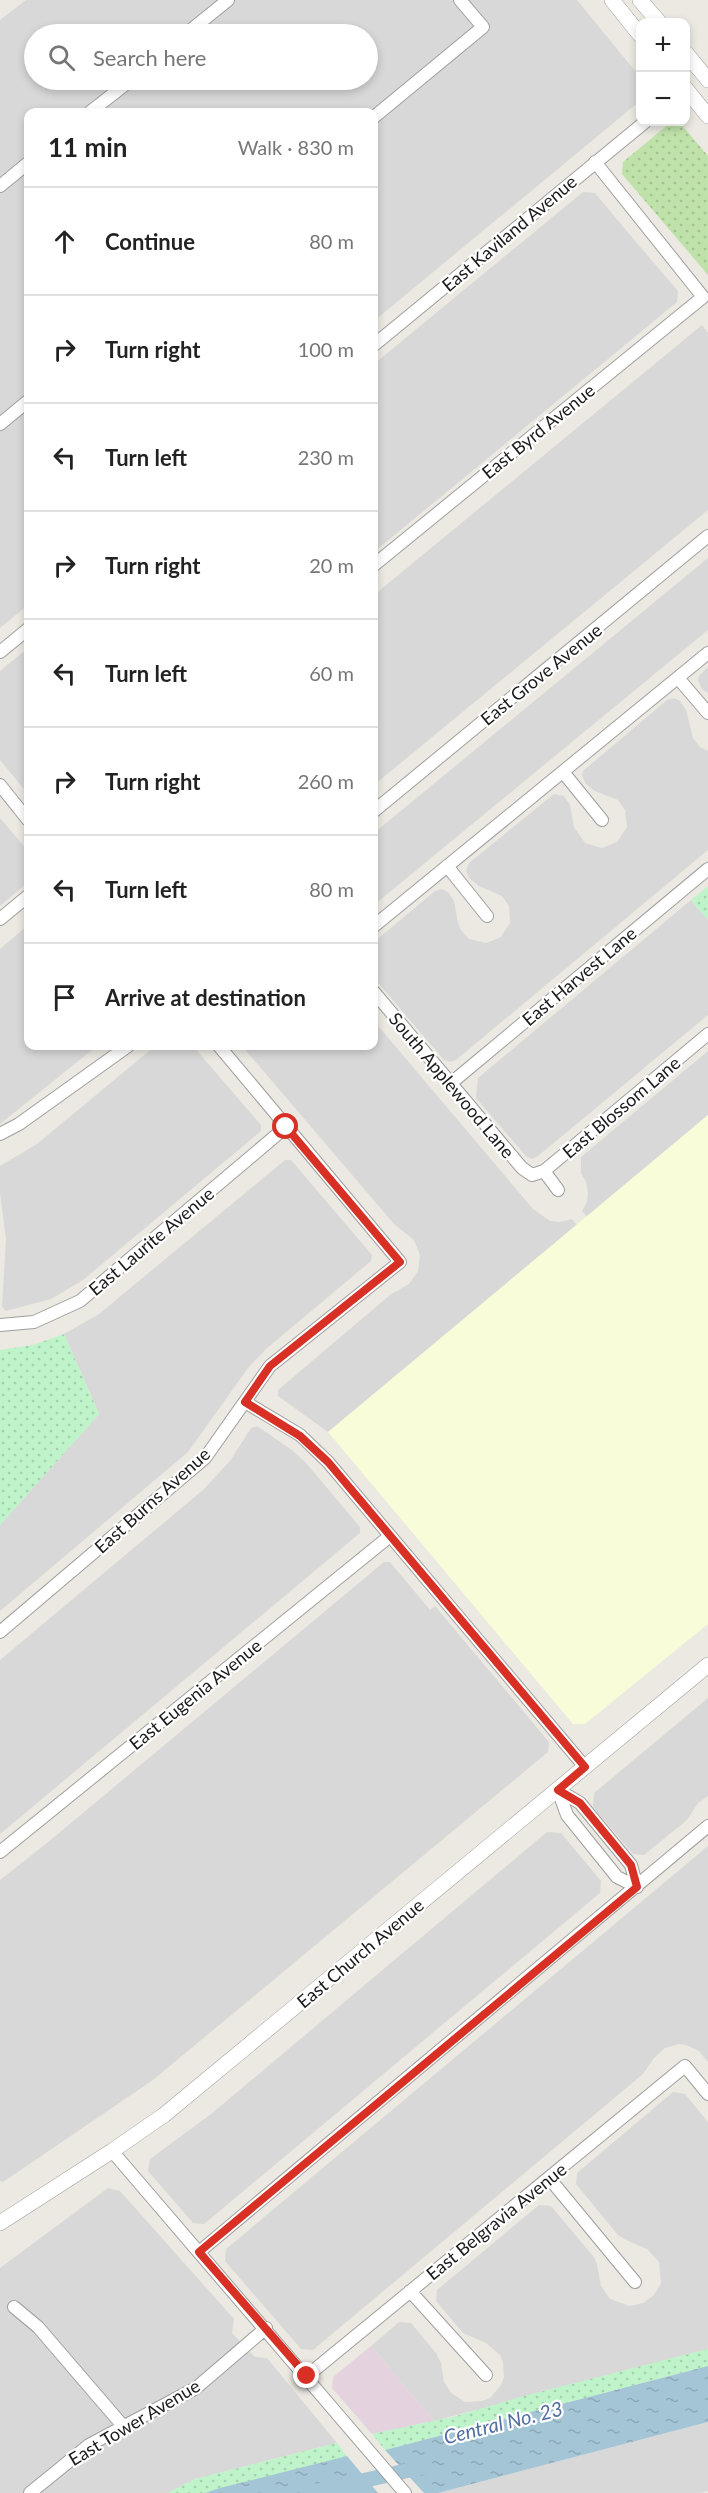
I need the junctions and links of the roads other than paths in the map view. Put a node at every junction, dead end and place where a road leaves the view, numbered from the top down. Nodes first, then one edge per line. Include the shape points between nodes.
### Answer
1 (228, 0) edge
2 (460, 0) edge
3 (612, 0) edge
4 (640, 0) edge
5 (656, 18) edge
6 (198, 24) edge
7 (636, 30) edge
8 (690, 58) edge
9 (708, 80) edge
10 (118, 90) edge
11 (690, 94) edge
12 (95, 108) edge
13 (378, 114) edge
14 (708, 116) edge
15 (640, 126) edge
16 (595, 162) junction
17 (24, 166) edge
18 (0, 186) edge
19 (378, 342) edge
20 (24, 404) edge
21 (0, 424) edge
22 (708, 536) edge
23 (378, 563) edge
24 (24, 631) edge
25 (0, 652) edge
26 (708, 653) edge
27 (678, 678) junction
28 (708, 713) edge
29 (563, 772) junction
30 (0, 785) edge
31 (378, 808) edge
32 (24, 815) edge
33 (602, 820) dead end
34 (447, 866) junction
35 (708, 869) edge
36 (24, 899) edge
37 (487, 916) dead end
38 (0, 919) edge
39 (378, 923) edge
40 (378, 997) edge
41 (708, 1034) edge
42 (122, 1050) edge
43 (222, 1050) edge
44 (450, 1084) junction
45 (286, 1127) junction
46 (0, 1134) edge
47 (538, 1173) junction
48 (558, 1190) dead end
49 (0, 1325) edge
50 (245, 1402) junction
51 (390, 1536) junction
52 (0, 1632) edge
53 (708, 1665) edge
54 (585, 1767) junction
55 (558, 1790) junction
56 (708, 1826) edge
57 (0, 1852) edge
58 (637, 1887) junction
59 (708, 2094) edge
60 (112, 2151) junction
61 (549, 2178) junction
62 (0, 2223) edge
63 (199, 2252) junction
64 (635, 2282) dead end
65 (410, 2291) junction
66 (14, 2307) dead end
67 (266, 2328) junction
68 (486, 2375) dead end
69 (307, 2376) junction
70 (123, 2426) junction
71 (404, 2492) edge
72 (30, 2493) edge

1 - 6 street
2 - 13 street via 483,27
3 - 7 street
4 - 5 street
8 - 9 street
10 - 12 street
11 - 14 street
15 - 16 street, East Kaviland Avenue
16 - 19 street, East Kaviland Avenue
16 - 23 street, East Byrd Avenue via 703,297
17 - 18 street
20 - 21 street
22 - 31 street, East Grove Avenue
24 - 25 street
26 - 27 street
27 - 28 street
27 - 29 street
29 - 33 street
29 - 34 street
30 - 32 street
34 - 37 street
34 - 39 street
35 - 44 street, East Harvest Lane
36 - 38 street
40 - 44 street, South Applewood Lane
41 - 47 street, East Blossom Lane
42 - 46 street
43 - 45 street
44 - 47 street, South Applewood Lane via 522,1168
45 - 49 street, East Laurite Avenue via 80,1301 34,1322
45 - 50 street, East Burns Avenue via 400,1262 270,1366
47 - 48 street, South Applewood Lane
50 - 51 street via 300,1436 328,1462
50 - 52 street, East Burns Avenue via 205,1458
51 - 54 street
51 - 57 street, East Eugenia Avenue
53 - 54 street, East Church Avenue
54 - 55 street, East Church Avenue
55 - 58 street via 567,1815 617,1877
55 - 58 street via 580,1803 631,1865
55 - 60 street, East Church Avenue via 210,2078
56 - 58 street
58 - 63 street
59 - 61 street, East Belgravia Avenue via 685,2066
60 - 62 street, East Church Avenue
60 - 63 street
61 - 64 street
61 - 65 street, East Belgravia Avenue
63 - 67 street
65 - 68 street
65 - 69 street, East Belgravia Avenue
66 - 70 street via 38,2327
67 - 69 street
67 - 70 street, East Tower Avenue via 196,2388
69 - 71 street
70 - 72 street, East Tower Avenue via 88,2445

